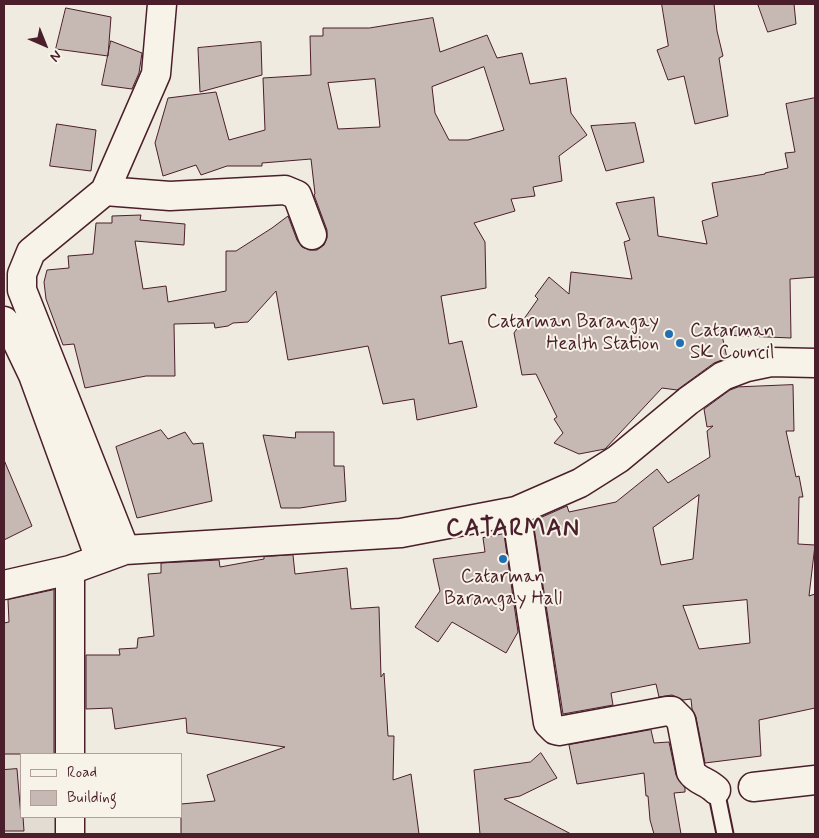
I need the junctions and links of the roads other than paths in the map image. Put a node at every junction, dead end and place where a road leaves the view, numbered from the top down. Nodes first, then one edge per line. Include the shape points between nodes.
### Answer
1 (162, 4) edge
2 (104, 191) junction
3 (312, 235) dead end
4 (4, 321) edge
5 (815, 363) edge
6 (516, 511) junction
7 (125, 550) junction
8 (100, 559) junction
9 (70, 570) junction
10 (4, 585) edge
11 (70, 753) edge
12 (815, 780) edge
13 (753, 787) dead end
14 (716, 790) joint
15 (70, 818) edge
16 (70, 834) edge
17 (725, 834) edge

1 - 2 street via 156,74
2 - 3 street via 170,196 285,190 297,195
2 - 7 street via 31,252 22,274 22,290
4 - 8 street via 33,375
5 - 6 street via 770,362 723,376 618,459 580,483
6 - 7 street via 401,533
6 - 14 street via 550,727 559,731 672,711 681,720 690,772
7 - 8 street
8 - 9 street
9 - 10 street
9 - 11 street
12 - 13 street
14 - 17 lane
15 - 16 street

